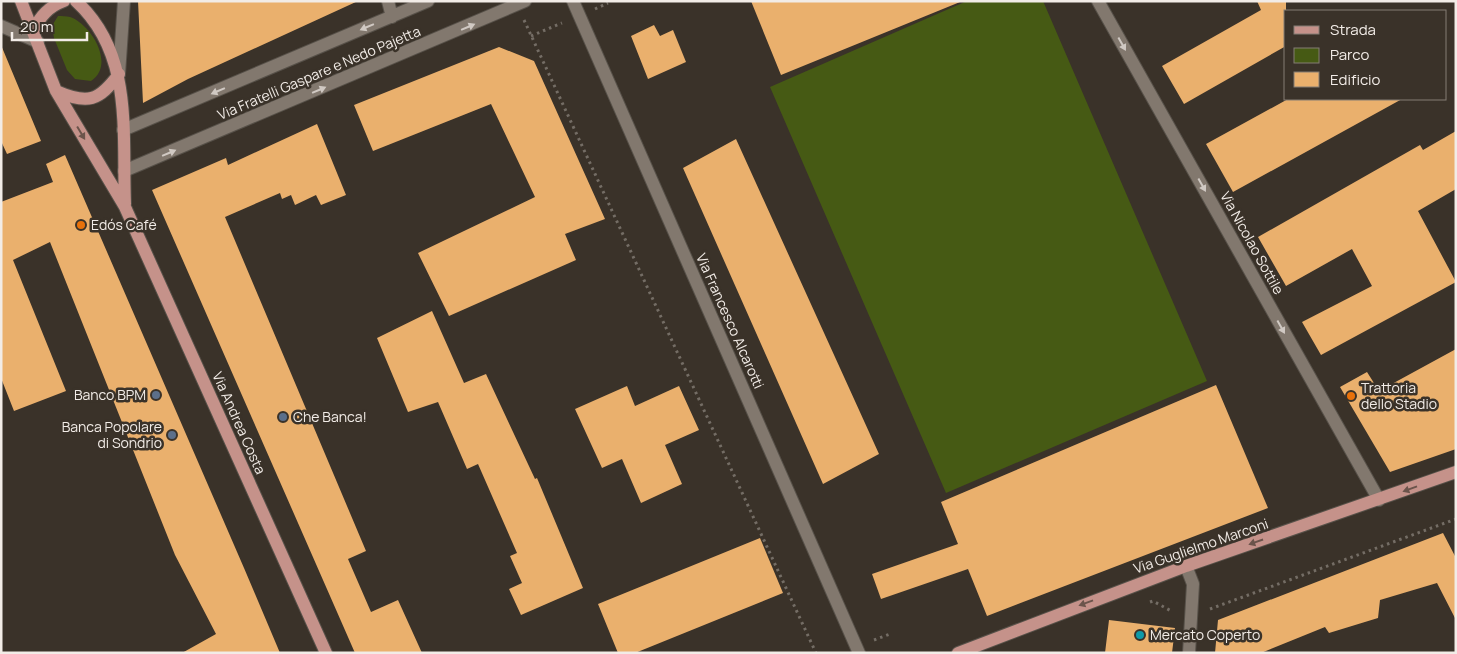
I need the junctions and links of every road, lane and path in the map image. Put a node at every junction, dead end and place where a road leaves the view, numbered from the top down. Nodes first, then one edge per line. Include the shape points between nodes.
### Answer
1 (21, 1) edge
2 (64, 1) edge
3 (76, 1) edge
4 (124, 1) edge
5 (388, 1) edge
6 (428, 1) edge
7 (525, 1) edge
8 (572, 1) edge
9 (1098, 1) edge
10 (608, 3) dead end
11 (592, 10) dead end
12 (392, 16) junction
13 (523, 18) dead end
14 (562, 23) dead end
15 (1, 26) edge
16 (33, 30) junction
17 (531, 36) junction
18 (38, 42) junction
19 (119, 74) junction
20 (56, 91) junction
21 (123, 130) junction
22 (124, 171) junction
23 (125, 207) junction
24 (1456, 472) edge
25 (1379, 500) junction
26 (1456, 519) edge
27 (1186, 566) junction
28 (1146, 604) dead end
29 (1216, 607) dead end
30 (1180, 616) dead end
31 (890, 634) dead end
32 (874, 640) dead end
33 (326, 652) edge
34 (816, 653) edge
35 (859, 653) edge
36 (958, 653) edge
37 (1189, 653) edge

1 - 16 main road
2 - 16 main road via 52,5
3 - 19 main road, Via Andrea Costa via 105,36
4 - 19 street
5 - 12 street
6 - 12 street, Via Fratelli Gaspare e Nedo Pajetta
22 -> 7 street, Via Fratelli Gaspare e Nedo Pajetta
8 - 35 street, Via Francesco Alcarotti
9 -> 25 street, Via Nicolao Sottile
10 - 11 path
12 -> 21 street, Via Fratelli Gaspare e Nedo Pajetta
13 - 17 path
14 - 17 path
15 - 18 street
16 - 18 main road, Via Andrea Costa
17 - 34 path
18 - 20 main road, Via Andrea Costa
19 - 20 main road via 106,91 95,98 77,100
19 - 21 main road, Via Andrea Costa
20 -> 23 main road, Via Andrea Costa
21 - 22 main road, Via Andrea Costa
22 - 23 main road, Via Andrea Costa
23 - 33 main road, Via Andrea Costa
24 -> 25 main road, Via Guglielmo Marconi
25 -> 27 main road, Via Guglielmo Marconi
26 - 29 path
27 -> 36 main road, Via Guglielmo Marconi
27 - 37 street via 1193,584
28 - 30 path via 1154,601
31 - 32 path

